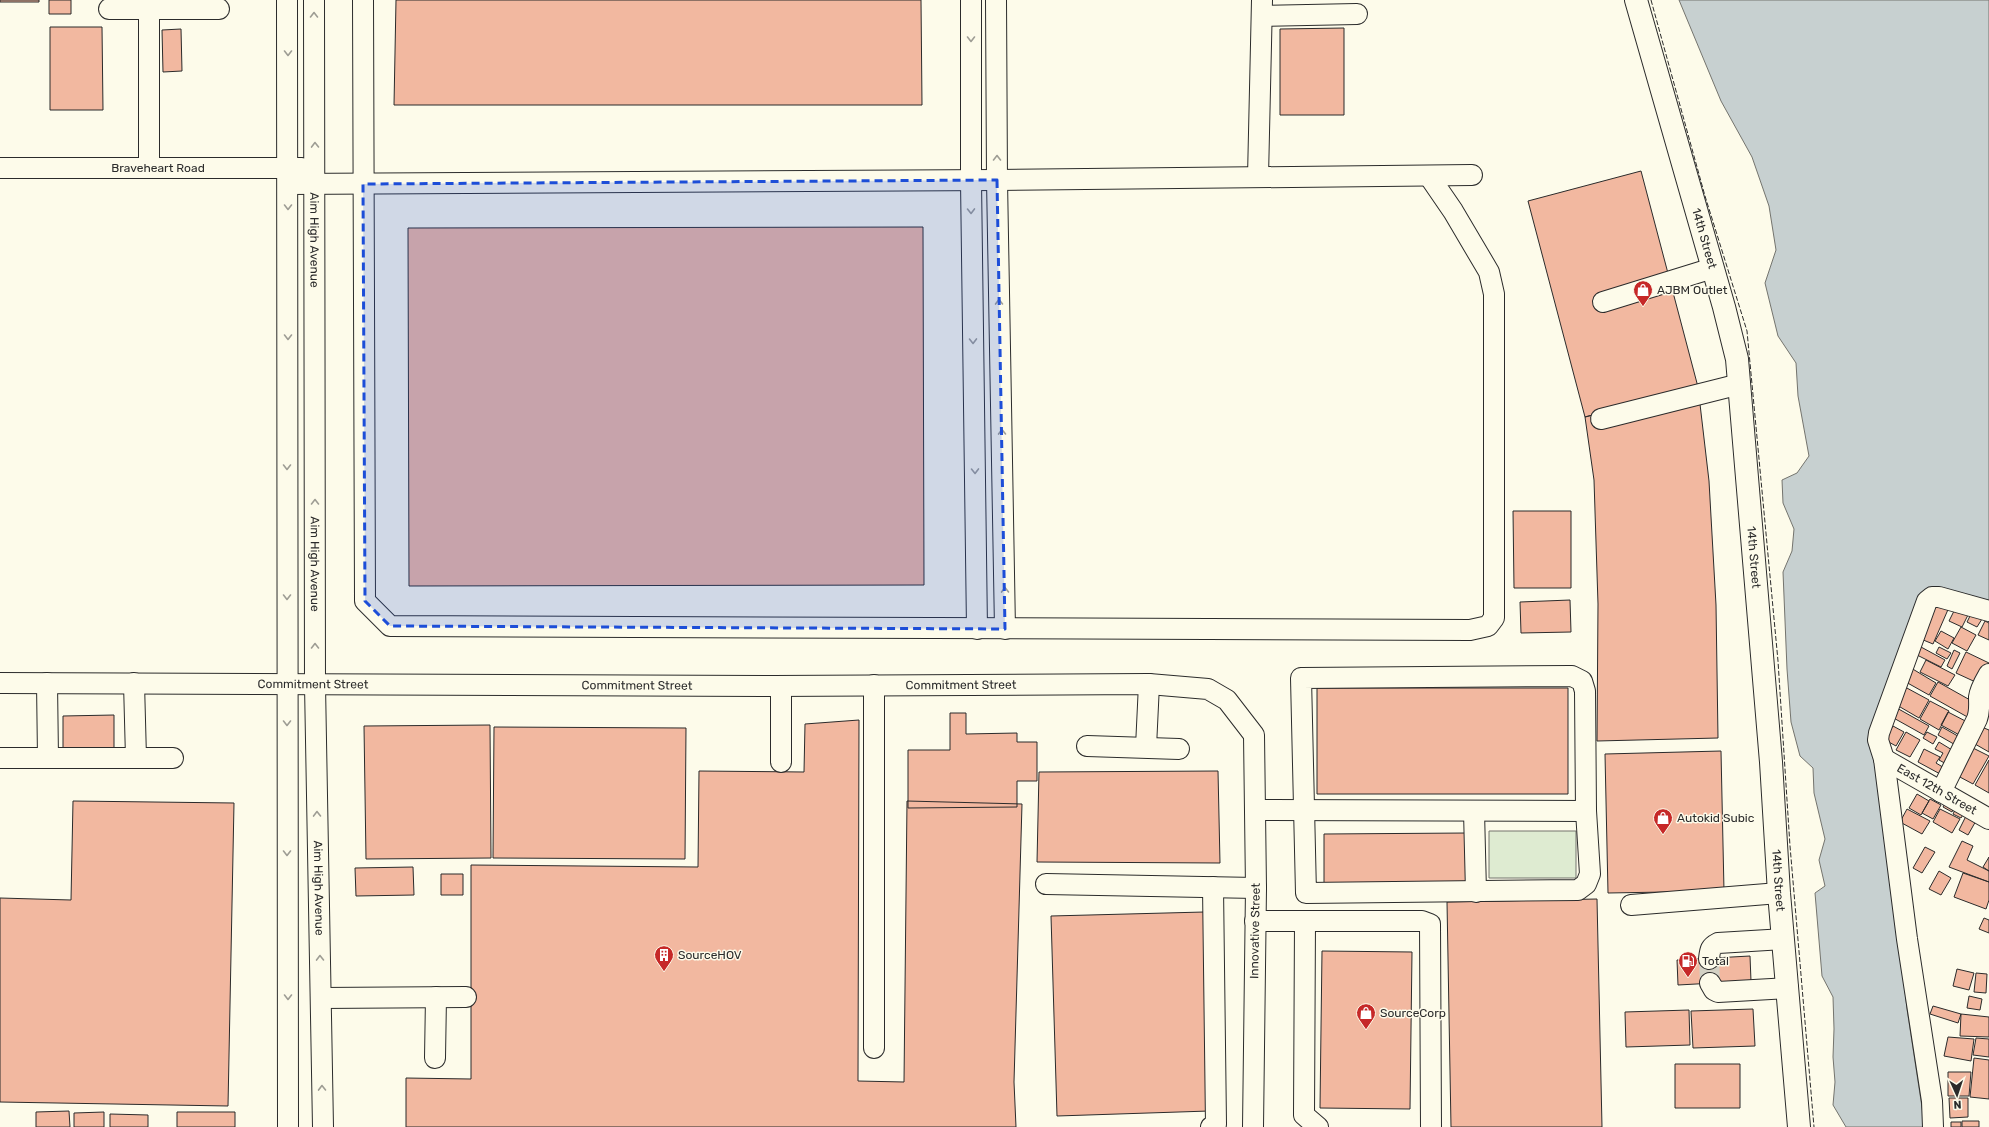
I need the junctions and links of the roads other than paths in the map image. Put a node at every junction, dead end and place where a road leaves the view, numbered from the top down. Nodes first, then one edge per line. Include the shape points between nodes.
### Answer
1 (287, 0) edge
2 (314, 0) edge
3 (363, 0) edge
4 (971, 0) edge
5 (996, 0) edge
6 (1636, 0) edge
7 (149, 8) junction
8 (1262, 8) edge
9 (109, 9) dead end
10 (219, 9) dead end
11 (1357, 14) dead end
12 (0, 168) edge
13 (149, 168) junction
14 (1472, 175) dead end
15 (288, 176) junction
16 (315, 176) junction
17 (1429, 176) junction
18 (1258, 177) junction
19 (997, 180) junction
20 (971, 181) junction
21 (363, 184) junction
22 (1713, 268) junction
23 (1603, 302) dead end
24 (1740, 384) junction
25 (1601, 419) dead end
26 (1989, 611) edge
27 (977, 629) junction
28 (1005, 629) junction
29 (1989, 674) edge
30 (0, 683) edge
31 (47, 683) junction
32 (134, 683) junction
33 (287, 684) junction
34 (1149, 684) junction
35 (315, 685) junction
36 (874, 685) junction
37 (781, 686) junction
38 (1254, 735) joint
39 (1087, 746) dead end
40 (1146, 747) junction
41 (1179, 749) dead end
42 (0, 758) edge
43 (48, 758) junction
44 (136, 758) junction
45 (173, 758) dead end
46 (1884, 759) junction
47 (781, 762) dead end
48 (1941, 792) junction
49 (1255, 810) junction
50 (1304, 810) junction
51 (1474, 811) junction
52 (1586, 811) junction
53 (1989, 819) edge
54 (1046, 884) dead end
55 (1213, 887) junction
56 (1256, 888) junction
57 (1476, 892) junction
58 (1780, 893) junction
59 (1631, 905) dead end
60 (1256, 922) junction
61 (1305, 922) junction
62 (1783, 939) junction
63 (1709, 959) tunnel mouth
64 (1710, 983) dead end
65 (1788, 988) junction
66 (436, 997) junction
67 (466, 997) dead end
68 (321, 998) junction
69 (874, 1048) dead end
70 (435, 1058) dead end
71 (288, 1127) edge
72 (323, 1127) edge
73 (1211, 1127) edge
74 (1253, 1127) edge
75 (1318, 1127) edge
76 (1431, 1127) edge
77 (1799, 1127) edge
78 (1933, 1127) edge

1 -> 15 street
16 -> 2 street, Aim High Avenue
3 - 21 street
4 -> 20 street
19 -> 5 street
6 - 22 main road, 14th Street
7 - 9 street
7 - 10 street
7 - 13 street
8 - 11 street
8 - 18 street
12 - 13 street, Braveheart Road
13 - 15 street, Braveheart Road
14 - 17 street, Braveheart Road
15 - 16 street, Braveheart Road
15 -> 33 street
16 - 21 street, Braveheart Road
35 -> 16 street, Aim High Avenue
17 - 18 street, Braveheart Road
17 - 28 street via 1489,272 1494,294 1494,618 1488,626 1470,630
18 - 19 street, Braveheart Road
19 - 20 street, Braveheart Road
28 -> 19 street
20 - 21 street, Braveheart Road
20 -> 27 street
21 - 27 street via 365,601 390,626
22 - 23 street
22 - 24 main road, 14th Street via 1732,333
24 - 25 street
24 - 58 main road, 14th Street
26 - 46 street via 1939,597 1932,597 1927,601 1879,733 1878,740
27 - 28 street
29 - 48 street via 1979,698 1980,712
30 - 31 street, Commitment Street
31 - 32 street, Commitment Street
31 - 43 street
32 - 33 street, Commitment Street
32 - 44 street
33 - 35 street, Commitment Street
33 -> 71 street
34 - 36 street, Commitment Street
34 - 38 street, Commitment Street via 1208,689 1226,700
34 - 40 street
35 - 37 street, Commitment Street
68 -> 35 street, Aim High Avenue
36 - 37 street, Commitment Street
36 - 69 street
37 - 47 street
38 - 49 street, Innovative Street
39 - 40 street
40 - 41 street
42 - 43 street
43 - 44 street
44 - 45 street
46 - 48 street, East 12th Street
46 - 78 street via 1907,939 1932,1101
48 - 53 street, East 12th Street
49 - 50 street
49 - 56 street, Innovative Street
50 - 51 street
50 - 52 street via 1301,678 1572,676 1582,681 1585,691
50 - 57 street via 1306,894
51 - 52 street
51 - 57 street
52 - 57 street via 1590,874 1586,884 1578,890
54 - 55 street
55 - 56 street
55 - 73 street via 1216,1124
56 - 60 street, Innovative Street
58 - 59 street
58 - 62 main road, 14th Street
60 - 61 street
60 - 74 street, Innovative Street
61 - 75 street via 1304,1115
61 - 76 street via 1422,921 1430,924
62 - 63 street via 1718,943 1712,946
62 - 65 main road, 14th Street
64 - 65 street via 1718,992
65 - 77 main road, 14th Street
66 - 67 street
66 - 68 street
66 - 70 street
72 -> 68 street, Aim High Avenue

